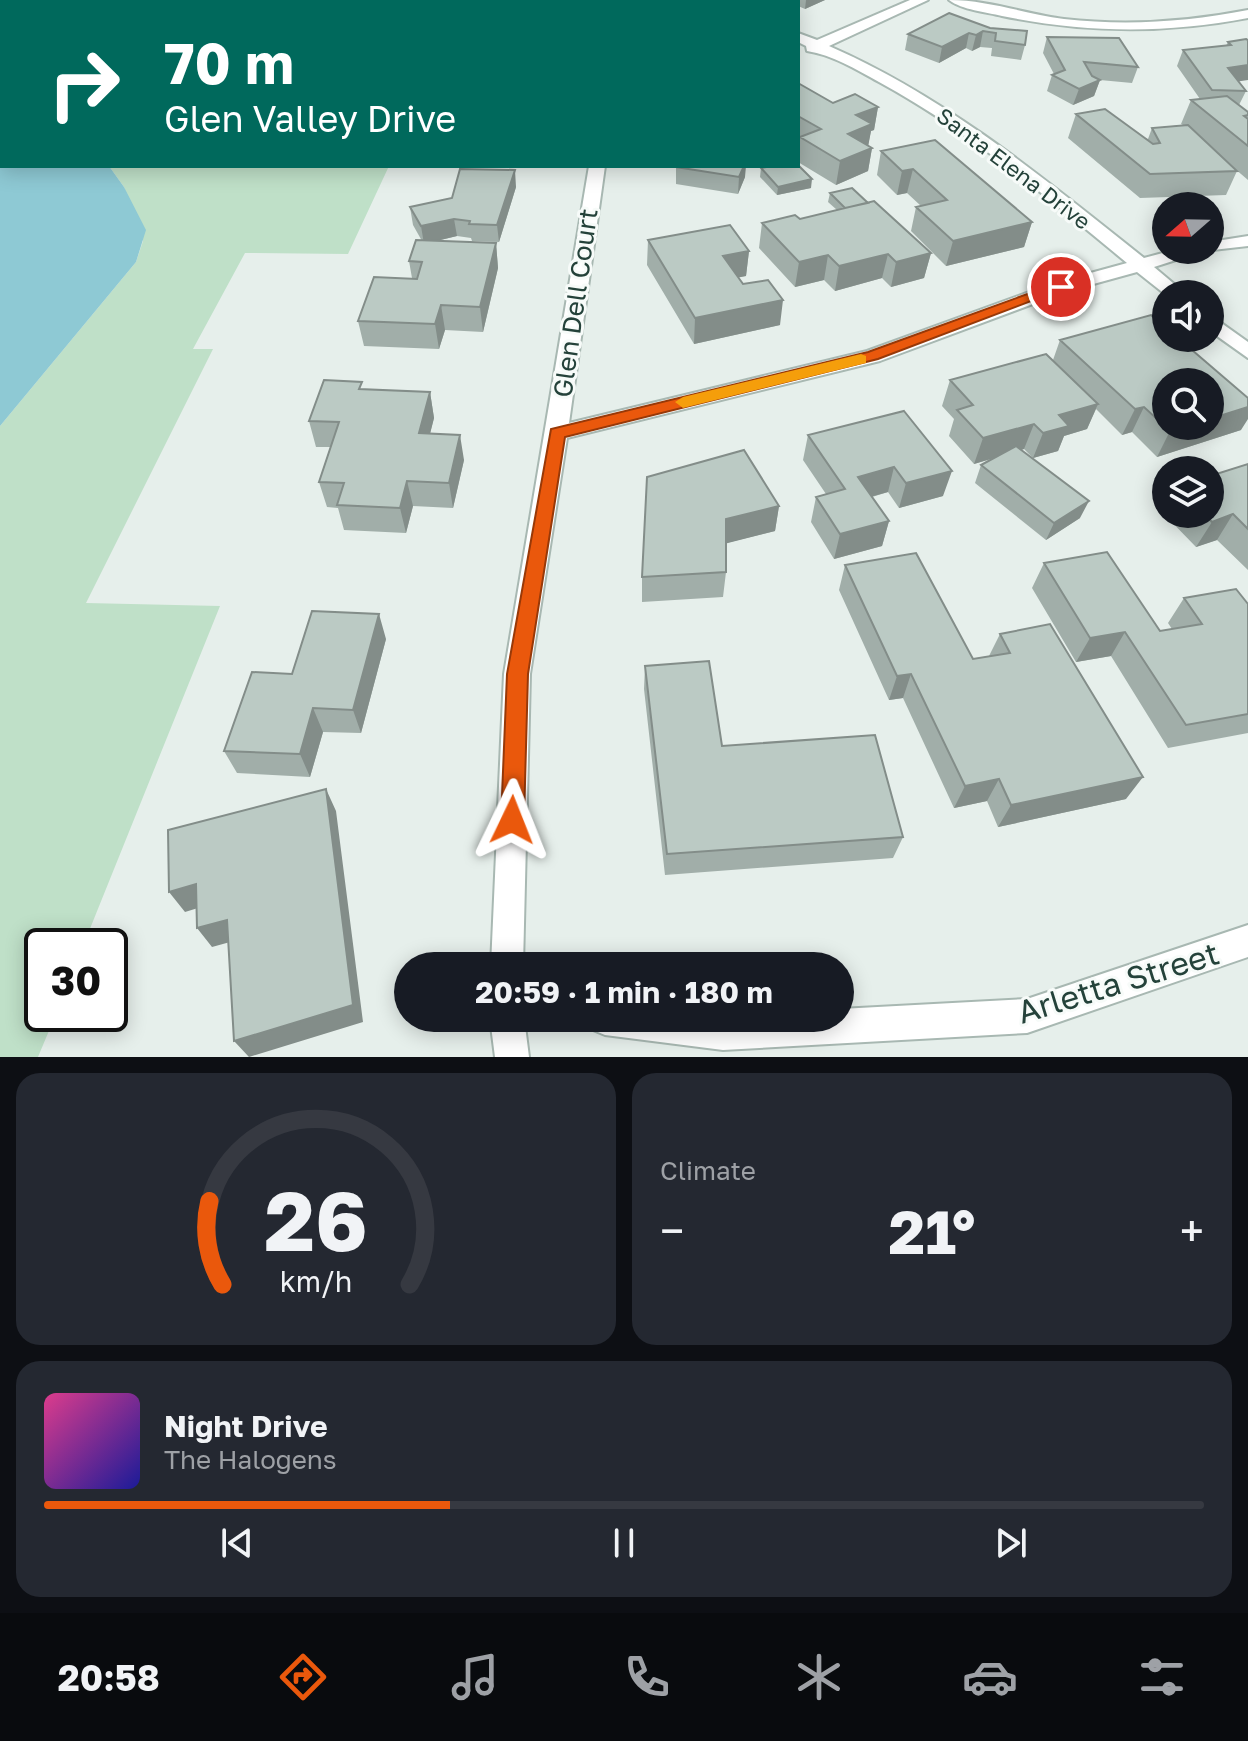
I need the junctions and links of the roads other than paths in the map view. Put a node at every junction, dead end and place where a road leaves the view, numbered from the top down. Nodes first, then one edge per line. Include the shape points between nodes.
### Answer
1 (921, 0) edge
2 (956, 0) edge
3 (1248, 14) edge
4 (800, 38) edge
5 (819, 46) junction
6 (800, 52) edge
7 (597, 168) edge
8 (1248, 241) edge
9 (1224, 245) edge
10 (1152, 260) edge
11 (1138, 263) junction
12 (1159, 280) edge
13 (1224, 332) edge
14 (1248, 352) edge
15 (557, 433) junction
16 (1248, 941) edge
17 (507, 952) edge
18 (854, 1026) edge
19 (509, 1032) edge
20 (715, 1032) edge
21 (741, 1032) edge
22 (512, 1057) edge

1 - 5 street
2 - 3 street via 1080,26 1168,27
4 - 5 street, Santa Elena Drive
5 - 6 street
5 - 11 street, Santa Elena Drive via 898,85 972,131
7 - 15 street, Glen Dell Court
8 - 9 street
10 - 11 street
11 - 12 street, Santa Elena Drive
11 - 15 street via 873,356
13 - 14 street
15 - 17 street, Glen Dell Court via 517,674
16 - 18 street, Arletta Street via 1027,1016
19 - 22 street
20 - 21 street, Arletta Street

